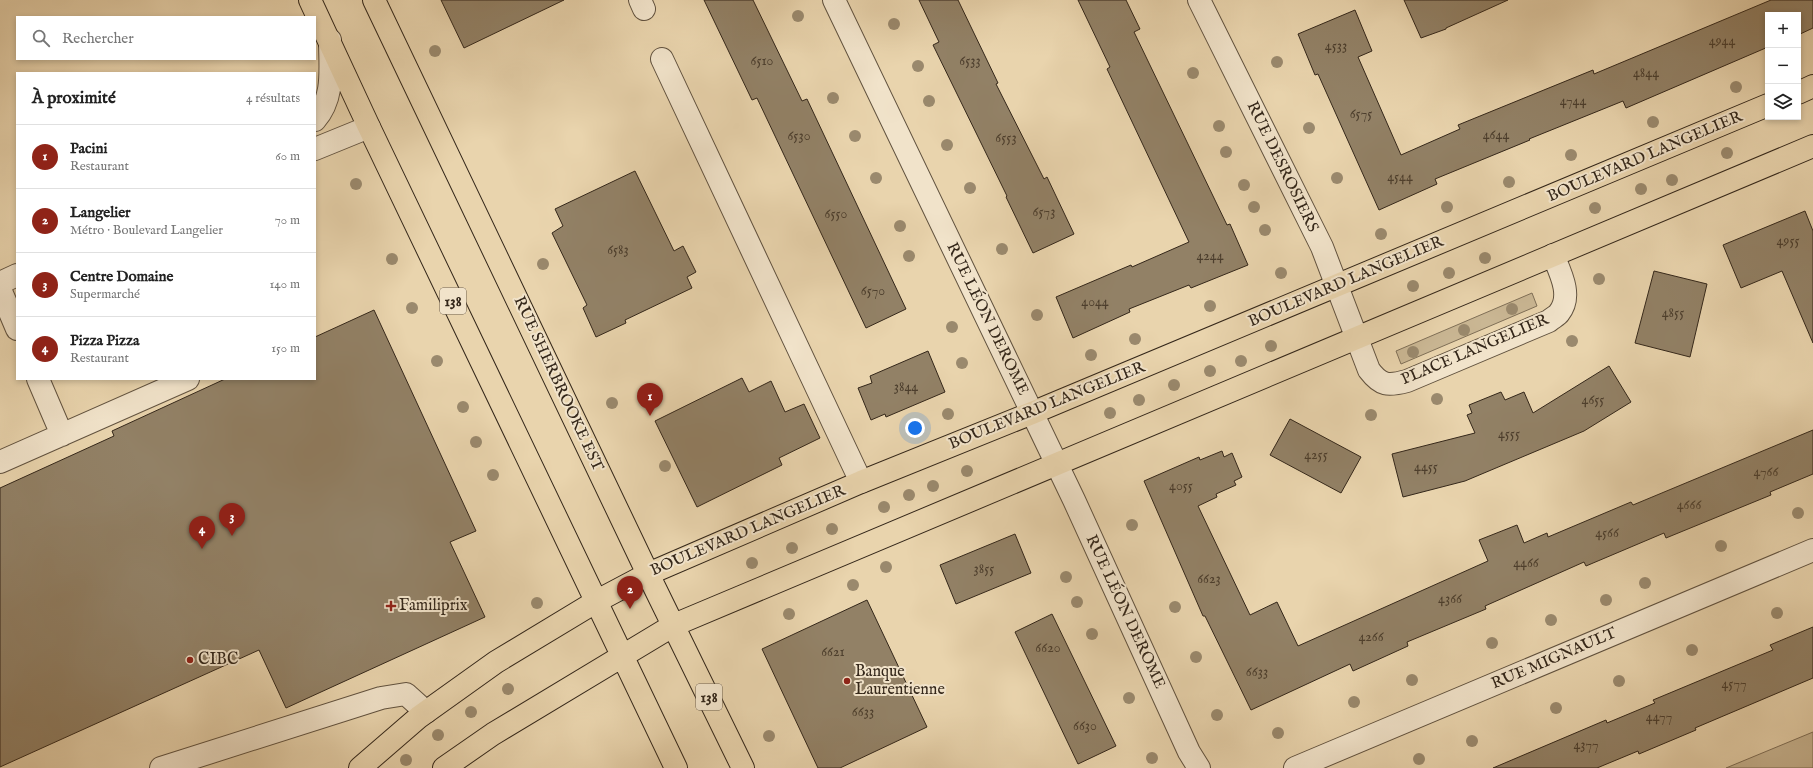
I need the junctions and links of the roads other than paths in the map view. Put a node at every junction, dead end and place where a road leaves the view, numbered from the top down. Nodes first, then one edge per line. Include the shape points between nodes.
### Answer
1 (310, 0) edge
2 (374, 0) edge
3 (834, 0) edge
4 (1199, 0) edge
5 (330, 40) junction
6 (662, 59) dead end
7 (1813, 86) edge
8 (1801, 92) edge
9 (1765, 106) edge
10 (316, 119) edge
11 (369, 127) junction
12 (1813, 146) edge
13 (316, 149) edge
14 (1553, 255) junction
15 (16, 275) edge
16 (0, 283) edge
17 (1337, 286) junction
18 (0, 289) edge
19 (16, 327) edge
20 (1357, 338) junction
21 (38, 380) edge
22 (186, 380) edge
23 (1032, 413) junction
24 (62, 434) junction
25 (0, 462) edge
26 (1056, 464) junction
27 (861, 482) junction
28 (1813, 550) edge
29 (648, 574) junction
30 (597, 601) junction
31 (674, 626) junction
32 (622, 656) junction
33 (426, 712) junction
34 (161, 768) edge
35 (360, 768) edge
36 (444, 768) edge
37 (676, 768) edge
38 (743, 768) edge
39 (1199, 768) edge
40 (1295, 768) edge

1 - 5 main road, 138
2 - 29 main road, RUE SHERBROOKE EST / 138
3 - 23 street, RUE LÉON DEROME
4 - 17 street, RUE DESROSIERS via 1322,247
5 - 10 street via 330,94
5 - 11 main road, 138
6 - 27 street
7 - 8 main road
9 - 17 main road, BOULEVARD LANGELIER
11 - 13 street
11 - 30 main road, 138
12 - 14 main road
14 - 20 main road
14 - 20 street, PLACE LANGELIER via 1566,292 1564,303 1560,313 1535,327 1395,384 1384,384 1369,370
15 - 16 street
17 - 20 street, RUE DESROSIERS
17 - 23 main road, BOULEVARD LANGELIER
18 - 19 street
20 - 26 main road
21 - 24 street
22 - 24 street
23 - 26 street, RUE LÉON DEROME
23 - 27 main road, BOULEVARD LANGELIER
24 - 25 street
26 - 31 main road
26 - 39 street, RUE LÉON DEROME via 1189,752
27 - 29 main road, BOULEVARD LANGELIER
28 - 40 street, RUE MIGNAULT
29 - 30 main road, BOULEVARD LANGELIER
29 - 31 main road, RUE SHERBROOKE EST / 138
30 - 32 main road, 138
30 - 33 main road, BOULEVARD LANGELIER via 496,662
31 - 32 main road
31 - 38 main road, RUE SHERBROOKE EST / 138
32 - 36 main road via 493,734
32 - 37 main road, 138
33 - 34 street via 406,694 381,698
33 - 35 main road, BOULEVARD LANGELIER

